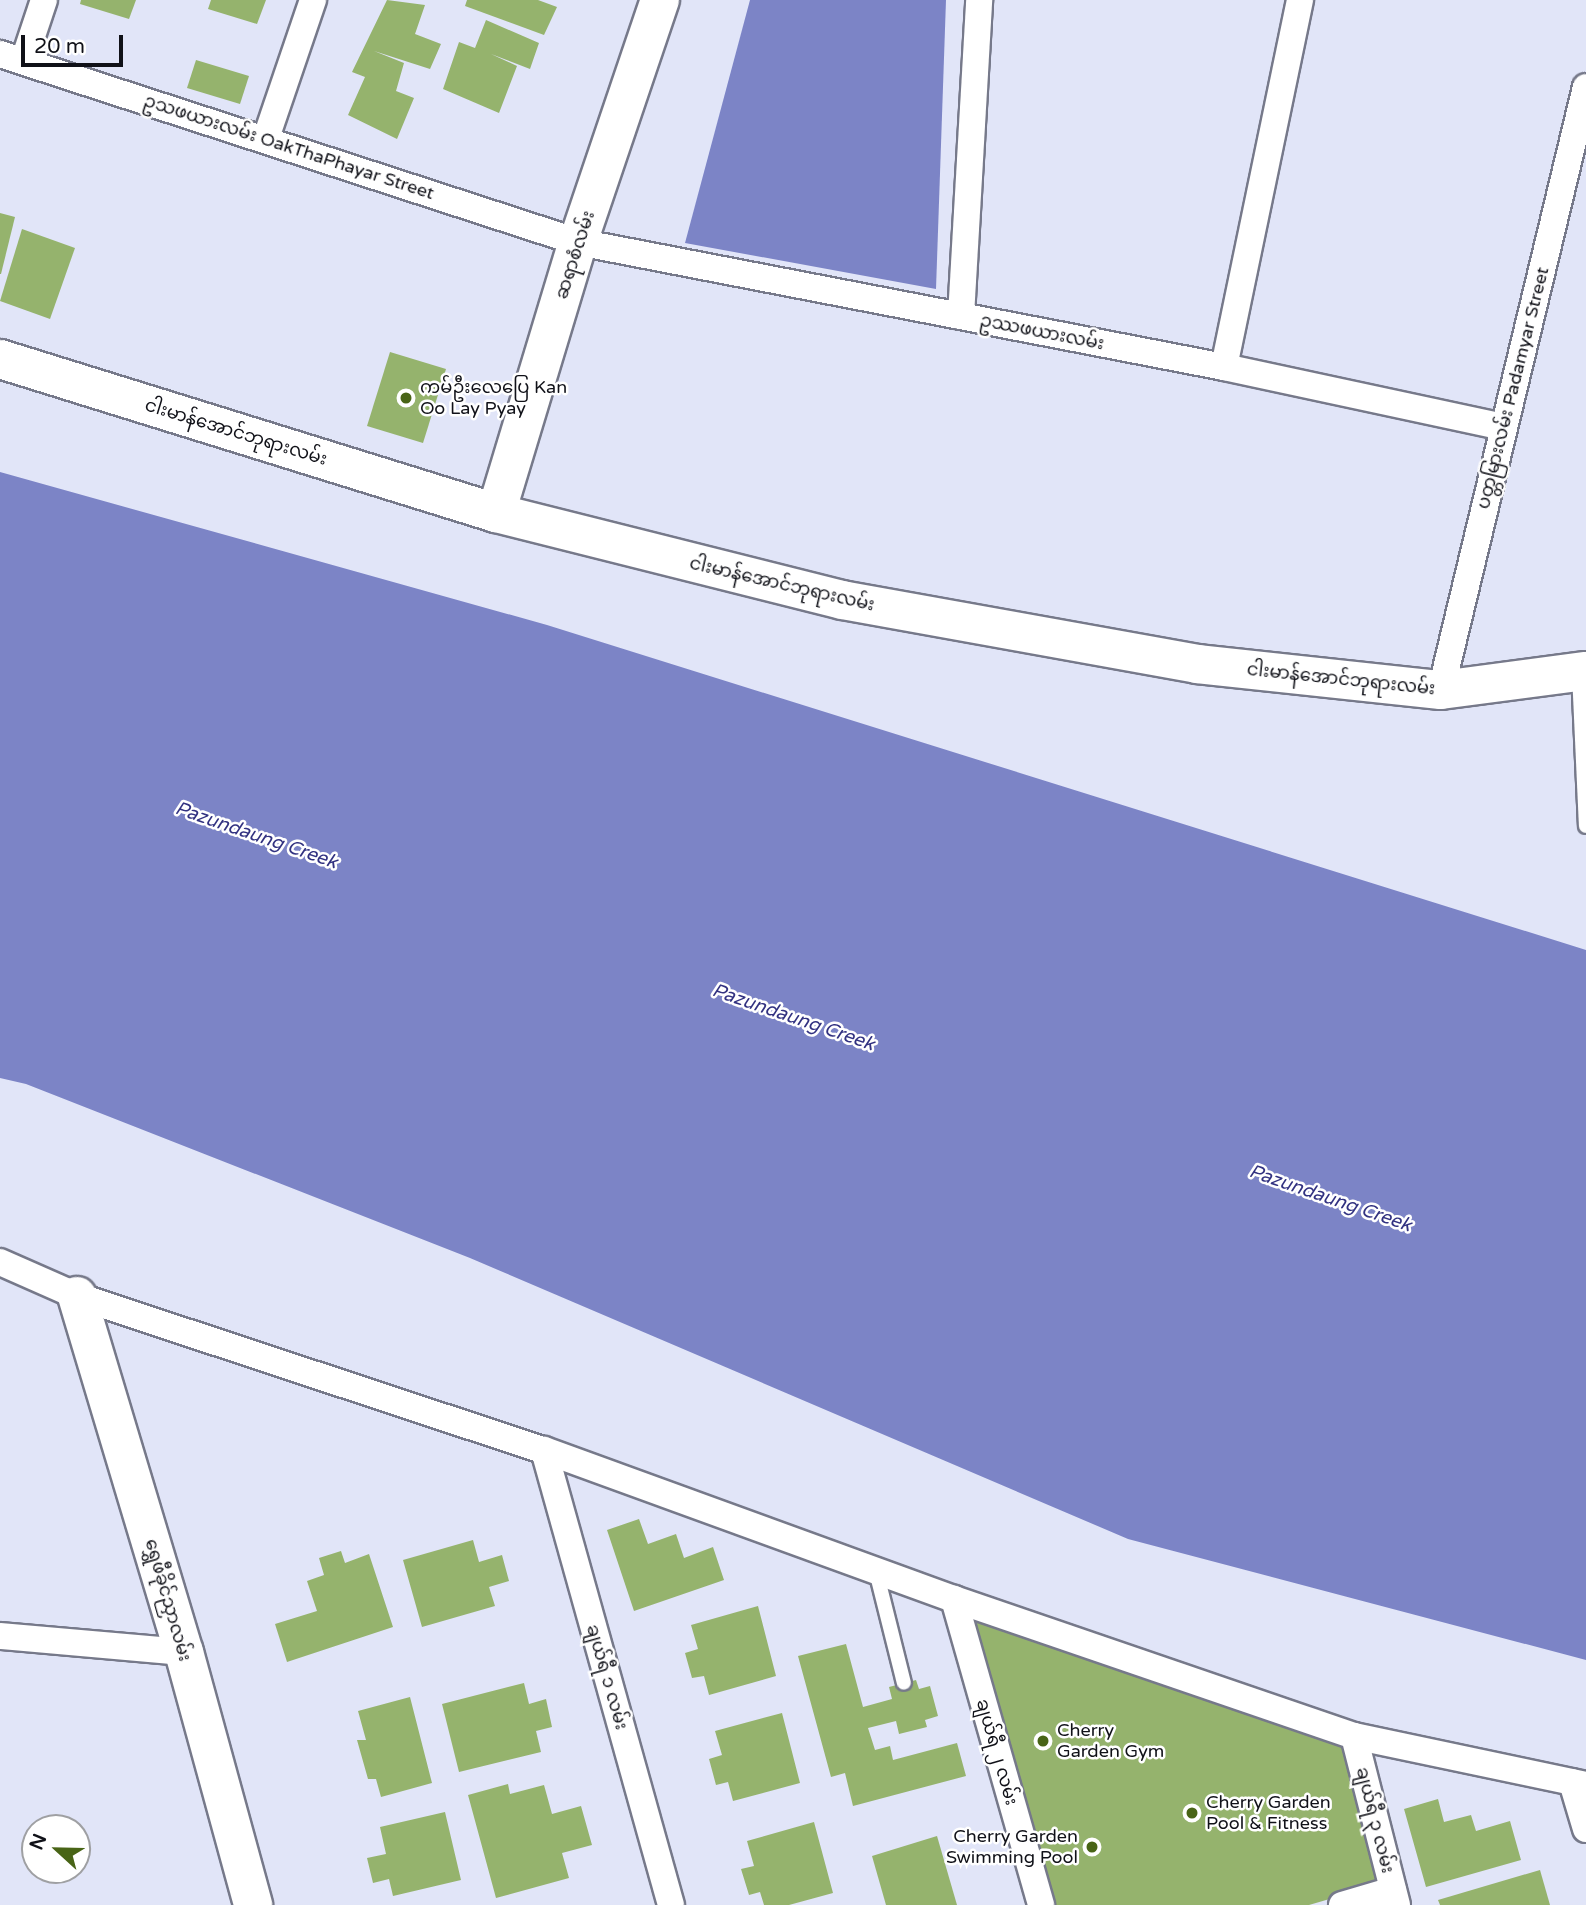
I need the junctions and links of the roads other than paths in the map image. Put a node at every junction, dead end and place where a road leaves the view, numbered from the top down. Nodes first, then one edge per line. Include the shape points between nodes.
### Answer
1 (44, 0) edge
2 (313, 0) edge
3 (660, 0) edge
4 (979, 0) edge
5 (1300, 0) edge
6 (12, 57) edge
7 (1586, 87) edge
8 (266, 138) junction
9 (578, 242) junction
10 (961, 316) junction
11 (0, 359) edge
12 (1224, 367) junction
13 (1504, 427) junction
14 (496, 513) junction
15 (1582, 671) edge
16 (1441, 690) junction
17 (1584, 746) edge
18 (1586, 826) edge
19 (0, 1262) edge
20 (77, 1296) junction
21 (544, 1450) junction
22 (876, 1571) junction
23 (954, 1599) junction
24 (0, 1636) edge
25 (184, 1652) junction
26 (904, 1683) dead end
27 (1354, 1736) junction
28 (1579, 1783) edge
29 (1586, 1829) edge
30 (1395, 1898) edge
31 (253, 1905) edge
32 (671, 1905) edge
33 (1041, 1905) edge
34 (1342, 1905) edge

1 - 6 street
2 - 8 street
3 - 9 main road, ဆရာစံလမ်း
4 - 10 street
5 - 12 street
6 - 8 street, ဥသဖယားလမ်း OakThaPhayar Street
7 - 13 street, ပတ္တမြားလမ်း Padamyar Street
8 - 9 street, ဥသဖယားလမ်း OakThaPhayar Street
9 - 10 street, ဥဿဖယားလမ်း
9 - 14 main road, ဆရာစံလမ်း
10 - 12 street, ဥဿဖယားလမ်း
11 - 14 main road, ငါးမာန်အောင်ဘုရားလမ်း
12 - 13 street, ဥဿဖယားလမ်း
13 - 16 street, ပတ္တမြားလမ်း Padamyar Street
14 - 16 main road, ငါးမာန်အောင်ဘုရားလမ်း via 842,600 1197,664
15 - 16 main road, ငါးမာန်အောင်ဘုရားလမ်း
15 - 17 lane
17 - 18 lane
19 - 20 street
20 - 21 street
20 - 25 main road, ရွှေဖီခိုင်ညှာလမ်း
21 - 22 street
21 - 32 street, ချယ်ရီ ၁ လမ်း
22 - 23 street
22 - 26 lane
23 - 27 street
23 - 33 street, ချယ်ရီ ၂ လမ်း
24 - 25 street
25 - 31 main road, ရွှေဖီခိုင်ညှာလမ်း
27 - 28 street
27 - 30 street, ချယ်ရီ ၃ လမ်း
28 - 29 street
30 - 34 street

